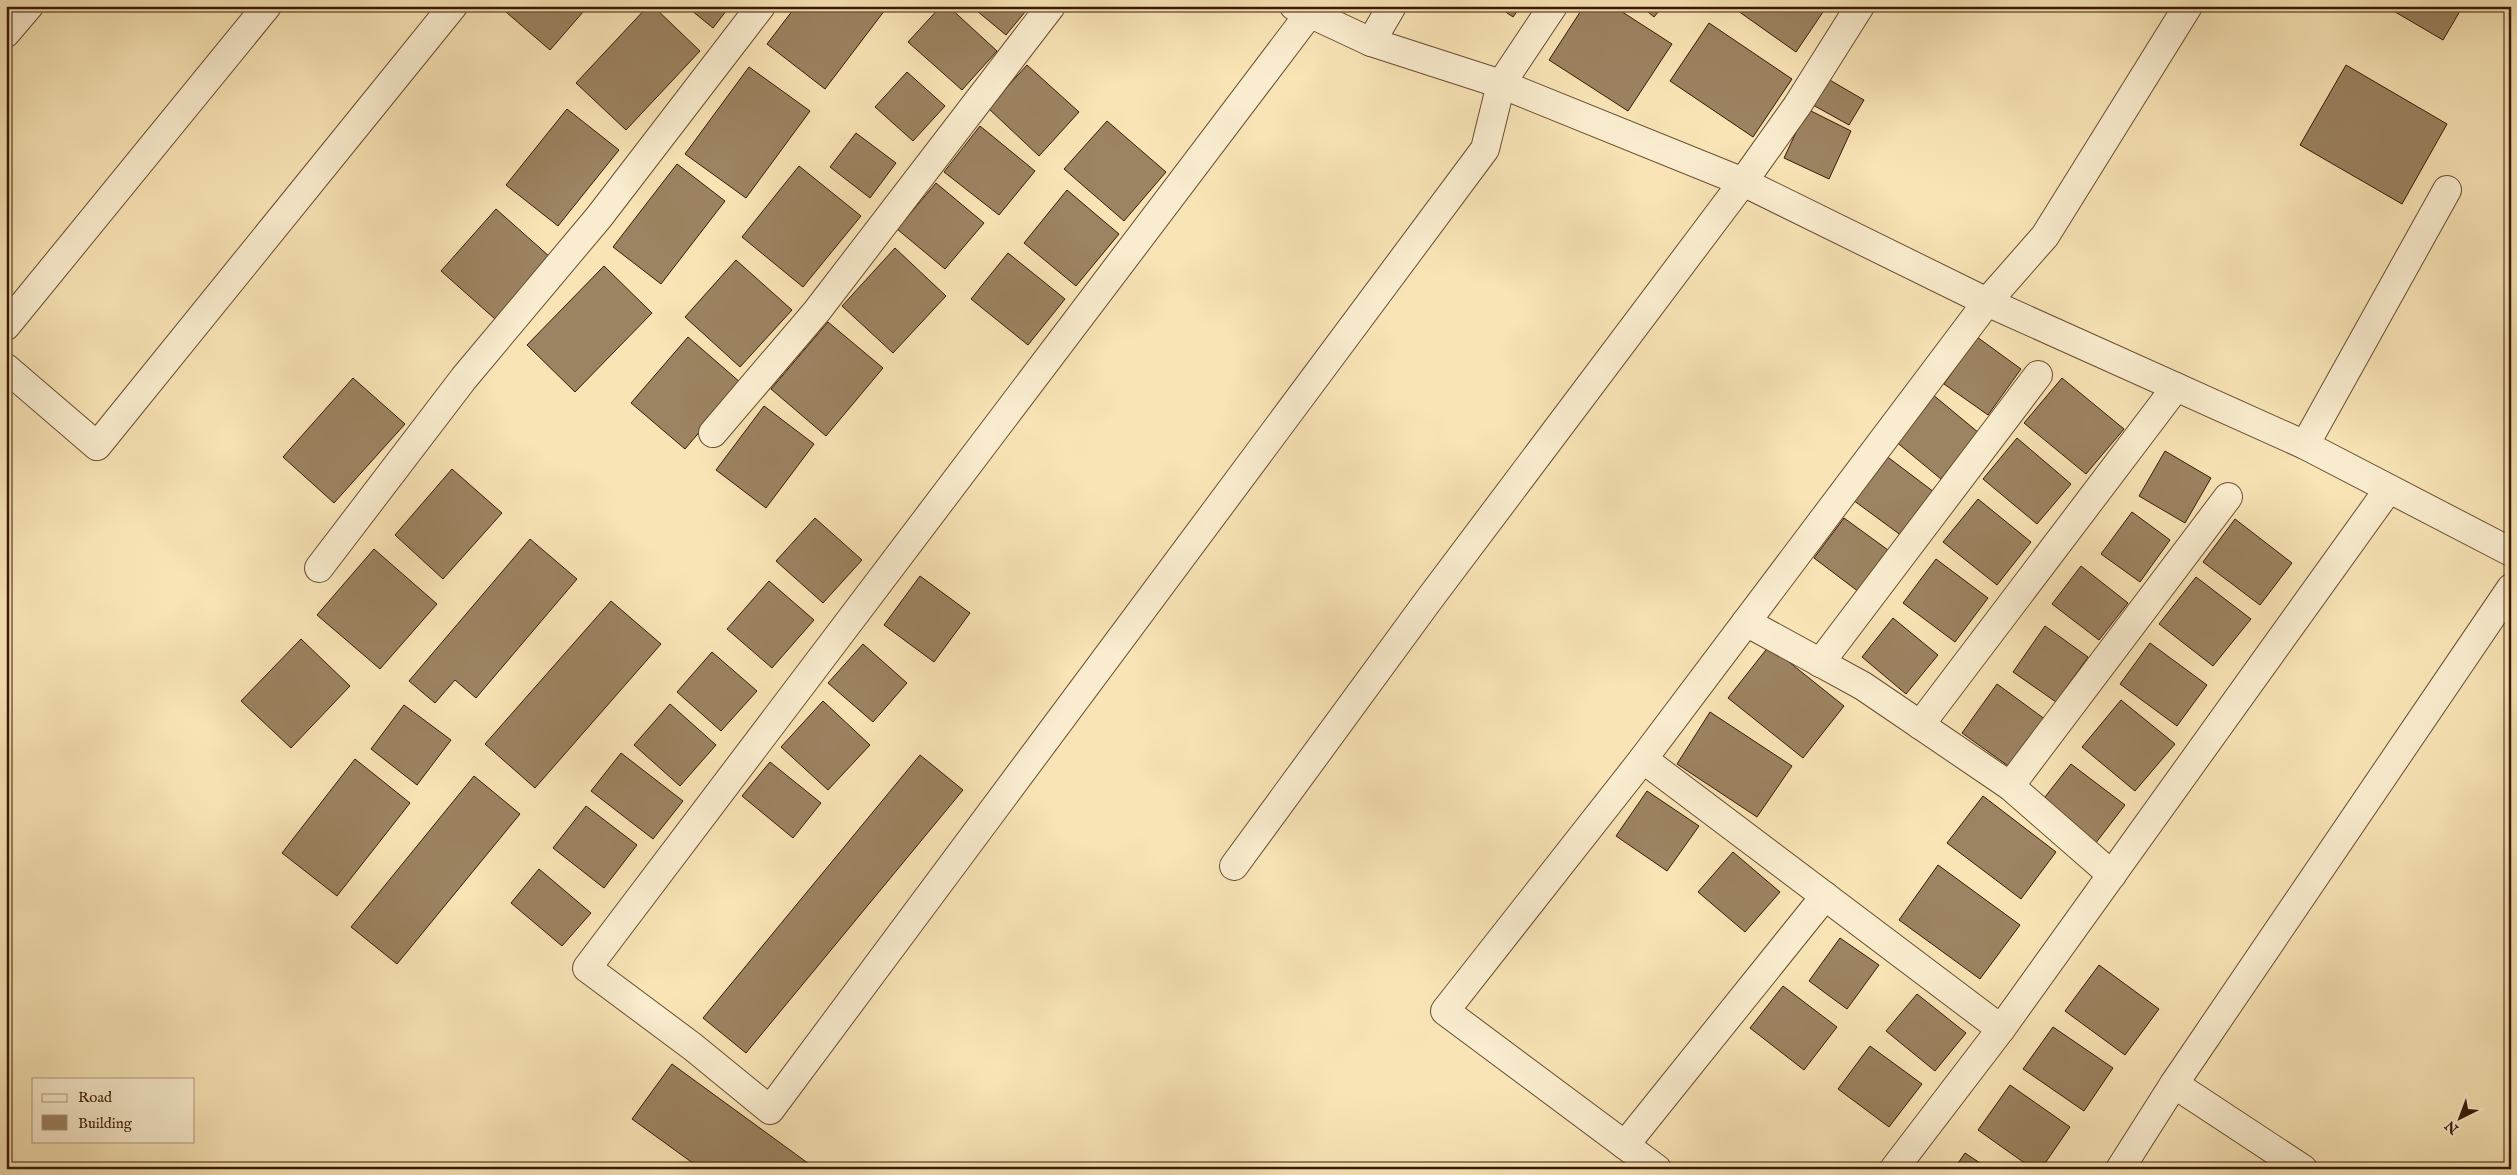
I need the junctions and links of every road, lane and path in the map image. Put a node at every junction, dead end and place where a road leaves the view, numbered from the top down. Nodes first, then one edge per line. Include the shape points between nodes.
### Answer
1 (29, 6) edge
2 (267, 6) edge
3 (453, 6) edge
4 (761, 6) edge
5 (1051, 6) edge
6 (1392, 6) edge
7 (1553, 6) edge
8 (1860, 6) edge
9 (2188, 6) edge
10 (1302, 10) edge
11 (6, 33) edge
12 (1371, 42) junction
13 (1501, 84) junction
14 (1743, 182) junction
15 (2447, 190) dead end
16 (1987, 302) junction
17 (6, 326) edge
18 (6, 368) edge
19 (2038, 375) dead end
20 (2176, 387) junction
21 (713, 433) dead end
22 (2305, 445) junction
23 (2388, 490) junction
24 (2228, 497) dead end
25 (2511, 552) edge
26 (319, 568) dead end
27 (2511, 588) edge
28 (1746, 622) junction
29 (1820, 663) junction
30 (1920, 725) junction
31 (1643, 759) junction
32 (2010, 786) junction
33 (1234, 866) dead end
34 (2112, 875) junction
35 (1825, 896) junction
36 (2001, 1029) junction
37 (2174, 1084) junction
38 (1625, 1145) junction
39 (1657, 1169) edge
40 (1894, 1169) edge
41 (2120, 1169) edge
42 (2303, 1169) edge

1 - 11 street
2 - 17 street
3 - 18 street via 98,446
4 - 26 street via 600,218 464,378
5 - 21 street via 817,311
6 - 12 street
7 - 13 street
8 - 14 street via 1797,106
9 - 16 street via 2045,236
10 - 12 street
10 - 13 street via 587,968 693,1047 770,1110 1485,149
12 - 13 street
13 - 14 street
14 - 16 street
14 - 33 street via 1428,601
15 - 22 street
16 - 20 street
16 - 28 street
19 - 29 street
20 - 22 street
20 - 30 street
22 - 23 street
23 - 25 street
23 - 34 street
24 - 32 street
27 - 37 street
28 - 29 street
28 - 31 street
29 - 30 street via 1863,686
30 - 32 street
31 - 35 street
31 - 38 street via 1444,1011
32 - 34 street
34 - 36 street
35 - 36 street
35 - 38 street
36 - 40 street
37 - 41 street
37 - 42 street
38 - 39 street

